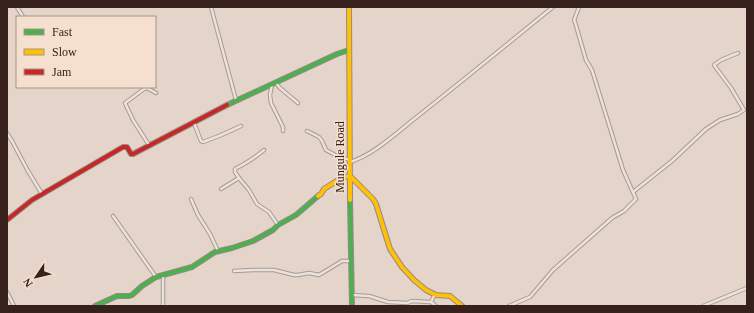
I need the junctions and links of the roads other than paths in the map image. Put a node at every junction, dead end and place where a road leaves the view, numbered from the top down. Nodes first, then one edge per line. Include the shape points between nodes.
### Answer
1 (17, 7) edge
2 (211, 7) edge
3 (349, 7) edge
4 (553, 7) edge
5 (579, 7) edge
6 (22, 16) edge
7 (349, 50) junction
8 (738, 53) dead end
9 (274, 83) junction
10 (156, 93) dead end
11 (236, 100) junction
12 (298, 103) dead end
13 (194, 123) junction
14 (240, 126) dead end
15 (283, 131) dead end
16 (307, 131) dead end
17 (7, 133) edge
18 (149, 145) junction
19 (264, 150) dead end
20 (350, 161) junction
21 (350, 176) junction
22 (239, 178) junction
23 (221, 190) dead end
24 (633, 192) junction
25 (42, 194) junction
26 (191, 199) dead end
27 (113, 216) dead end
28 (7, 220) edge
29 (278, 225) junction
30 (218, 251) junction
31 (351, 260) junction
32 (234, 271) dead end
33 (163, 275) junction
34 (156, 277) junction
35 (747, 288) edge
36 (7, 292) edge
37 (435, 294) junction
38 (352, 295) junction
39 (431, 302) junction
40 (14, 306) edge
41 (95, 306) edge
42 (163, 306) edge
43 (352, 306) edge
44 (436, 306) edge
45 (462, 306) edge
46 (509, 306) edge
47 (703, 306) edge

1 - 6 street
2 - 11 street
3 - 7 street, Mungule Road
4 - 20 street via 377,148 357,160
5 - 24 street via 574,22 586,60 592,70 623,170
7 - 9 street
7 - 20 street, Mungule Road
8 - 24 street via 714,65 744,110 706,129 672,161
9 - 11 street
9 - 12 street
9 - 15 street via 270,95 271,103
10 - 18 street via 147,88 125,103
11 - 13 street
13 - 14 street via 202,142
13 - 18 street
16 - 20 street via 319,137 326,150
17 - 25 street
18 - 25 street via 133,154 127,147 123,147
19 - 22 street via 235,169
20 - 21 street, Mungule Road
21 - 29 street via 343,177 324,189 296,215
21 - 31 street, Mungule Road
21 - 37 street via 376,204 392,255 408,274
22 - 23 street
22 - 29 street via 257,204 269,212
24 - 46 street via 636,198 624,211 612,218 553,270 529,298
25 - 28 street
26 - 30 street
27 - 34 street
29 - 30 street via 253,241
30 - 33 street via 192,267
31 - 32 street via 342,261 319,275 294,275 274,270
31 - 38 street, Mungule Road
33 - 34 street
33 - 42 street
34 - 41 street via 132,295 117,296
35 - 47 street
36 - 40 street
37 - 39 street
37 - 45 street via 451,297
38 - 39 street via 369,296 388,302
38 - 43 street, Mungule Road
39 - 44 street

